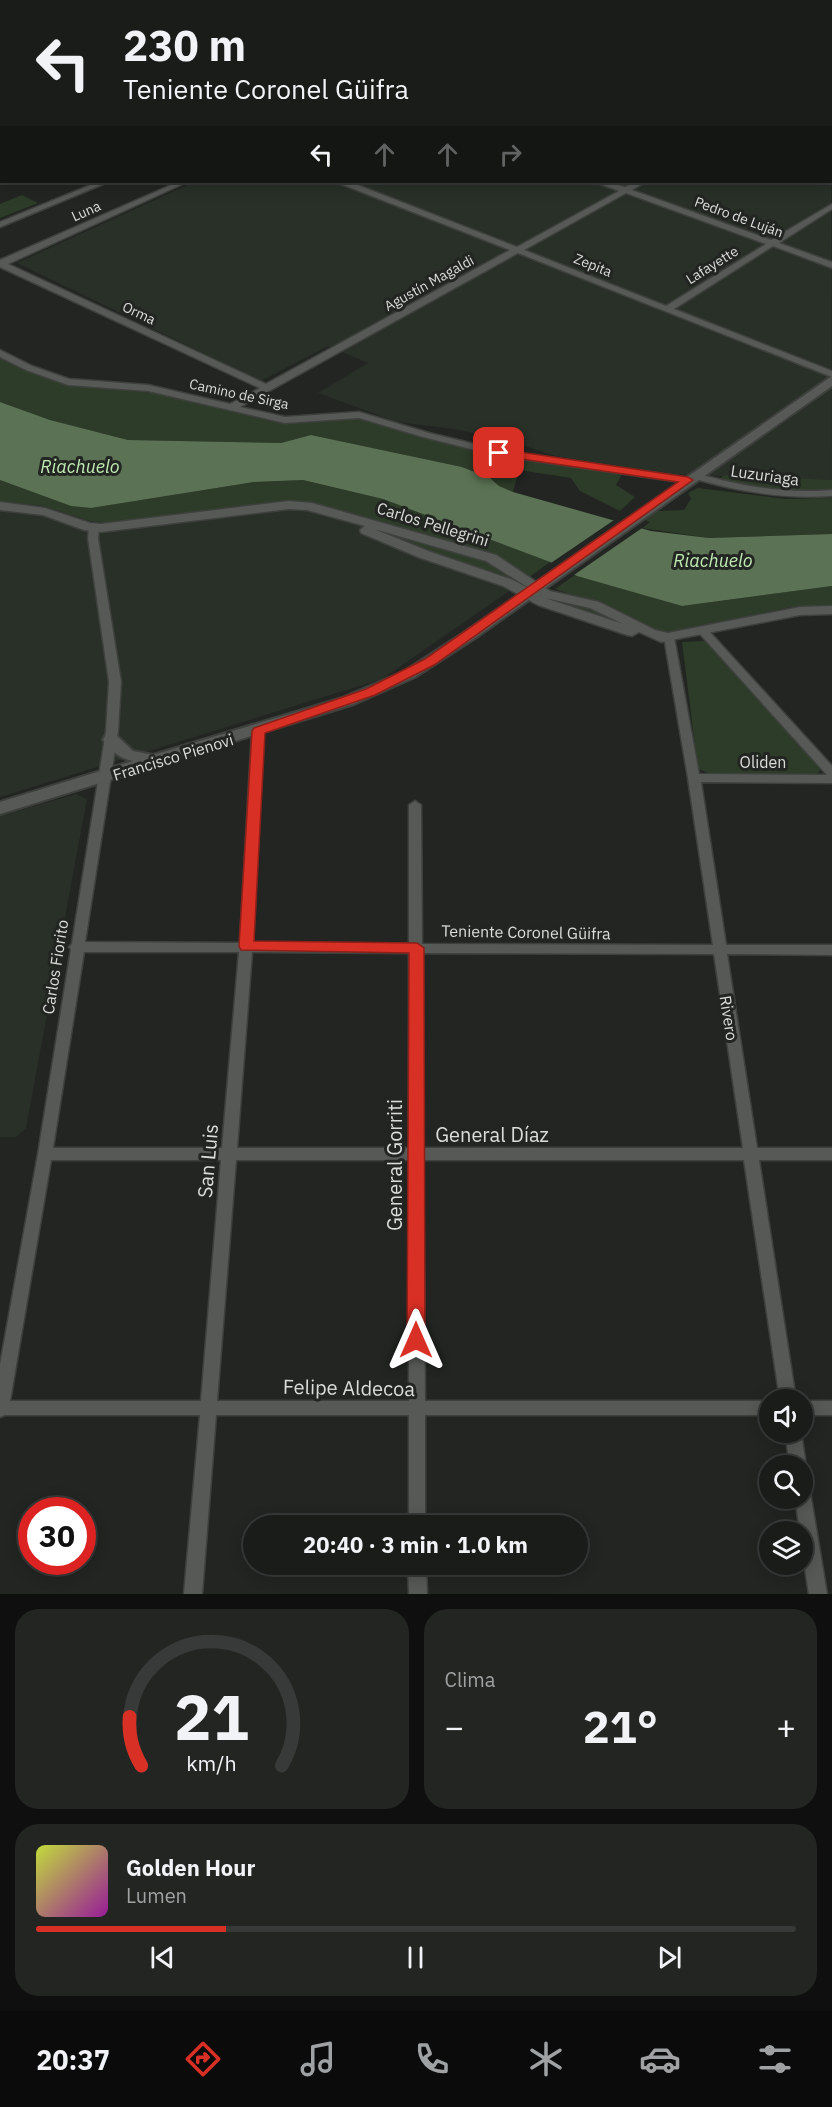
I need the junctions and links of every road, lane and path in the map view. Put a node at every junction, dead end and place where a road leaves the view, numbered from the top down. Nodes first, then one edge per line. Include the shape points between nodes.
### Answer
1 (102, 183) edge
2 (181, 183) edge
3 (347, 183) edge
4 (606, 183) edge
5 (639, 183) edge
6 (627, 190) junction
7 (832, 206) edge
8 (0, 225) edge
9 (772, 243) junction
10 (518, 249) junction
11 (1, 264) edge
12 (832, 265) edge
13 (667, 309) junction
14 (0, 353) edge
15 (832, 374) edge
16 (832, 380) edge
17 (267, 388) junction
18 (230, 408) junction
19 (691, 478) junction
20 (832, 493) edge
21 (0, 506) edge
22 (315, 507) junction
23 (94, 528) junction
24 (461, 548) junction
25 (480, 555) junction
26 (447, 562) junction
27 (466, 569) junction
28 (532, 592) junction
29 (599, 607) junction
30 (832, 610) edge
31 (588, 617) junction
32 (703, 631) junction
33 (669, 637) junction
34 (258, 731) junction
35 (111, 740) junction
36 (159, 761) junction
37 (832, 773) edge
38 (106, 777) junction
39 (694, 778) junction
40 (832, 779) edge
41 (415, 805) dead end
42 (0, 808) edge
43 (246, 946) junction
44 (76, 947) junction
45 (417, 948) junction
46 (832, 950) edge
47 (719, 951) junction
48 (229, 1153) junction
49 (45, 1154) junction
50 (415, 1154) junction
51 (750, 1154) junction
52 (832, 1154) edge
53 (786, 1389) edge
54 (208, 1406) junction
55 (759, 1408) edge
56 (813, 1408) edge
57 (832, 1408) edge
58 (0, 1409) edge
59 (416, 1410) junction
60 (805, 1509) edge
61 (417, 1515) edge
62 (417, 1575) edge
63 (194, 1594) edge
64 (418, 1594) edge
65 (818, 1594) edge

1 - 8 street
2 - 11 street, Luna
3 - 10 street, Zepita
4 - 6 street, Pedro de Luján
5 - 6 street, Agustín Magaldi
6 - 9 street, Pedro de Luján
6 - 10 street, Agustín Magaldi
7 - 9 street, Lafayette
9 - 12 street, Pedro de Luján
9 - 13 street, Lafayette
10 - 13 street, Zepita
10 - 17 street, Agustín Magaldi
11 - 17 street, Orma
13 - 15 street, Zepita
14 - 18 street, Camino de Sirga via 69,382 147,388
16 - 19 main road, Francisco Pienovi
17 - 18 street, Agustín Magaldi
18 - 19 street, Camino de Sirga via 285,420 359,415 499,453
19 - 20 street, Luzuriaga via 783,496
19 - 28 main road, Francisco Pienovi
21 - 23 street, Carlos Pellegrini via 45,512
22 - 23 street, Carlos Pellegrini via 289,505
22 - 24 street, Carlos Pellegrini
22 - 26 street, Carlos Pellegrini
23 - 35 street, Carlos Fiorito via 115,682
24 - 25 street, Carlos Pellegrini
24 - 26 street via 459,557
25 - 27 street via 468,560
25 - 28 street, Carlos Pellegrini via 506,567
26 - 27 street, Carlos Pellegrini
27 - 28 street, Carlos Pellegrini
28 - 29 street, Carlos Pellegrini
28 - 31 street, Carlos Pellegrini via 543,602
28 - 34 main road, Francisco Pienovi via 410,674 348,701
29 - 31 street via 601,613
29 - 33 street, Carlos Pellegrini via 651,633
30 - 32 street, Carlos Pellegrini via 800,611
31 - 33 street, Carlos Pellegrini via 647,637
32 - 33 street, Carlos Pellegrini
32 - 37 street
33 - 39 street, Rivero
34 - 36 main road, Francisco Pienovi
34 - 43 street, San Luis
35 - 36 main road via 128,754
35 - 38 street, Carlos Fiorito
36 - 38 main road, Francisco Pienovi
38 - 42 main road, Francisco Pienovi
38 - 44 street, Carlos Fiorito
39 - 40 street, Oliden
39 - 47 street, Rivero
41 - 45 street, General Gorriti
43 - 44 street, Teniente Coronel Güifra
43 - 45 street, Teniente Coronel Güifra
43 - 48 street, San Luis
44 - 49 street, Carlos Fiorito
45 - 47 street, Teniente Coronel Güifra
45 - 50 street, General Gorriti
46 - 47 street, Teniente Coronel Güifra
47 - 51 street, Rivero
48 - 49 street, General Díaz
48 - 50 street, General Díaz
48 - 54 street, San Luis
49 - 58 street, Carlos Fiorito
50 - 51 street, General Díaz
50 - 59 street, General Gorriti
51 - 52 street, General Díaz
51 - 53 street, Rivero
54 - 58 street, Felipe Aldecoa
54 - 59 street, Felipe Aldecoa
54 - 63 street, San Luis
55 - 59 street, Felipe Aldecoa
56 - 57 street
59 - 61 street, General Gorriti
60 - 65 street
62 - 64 street

